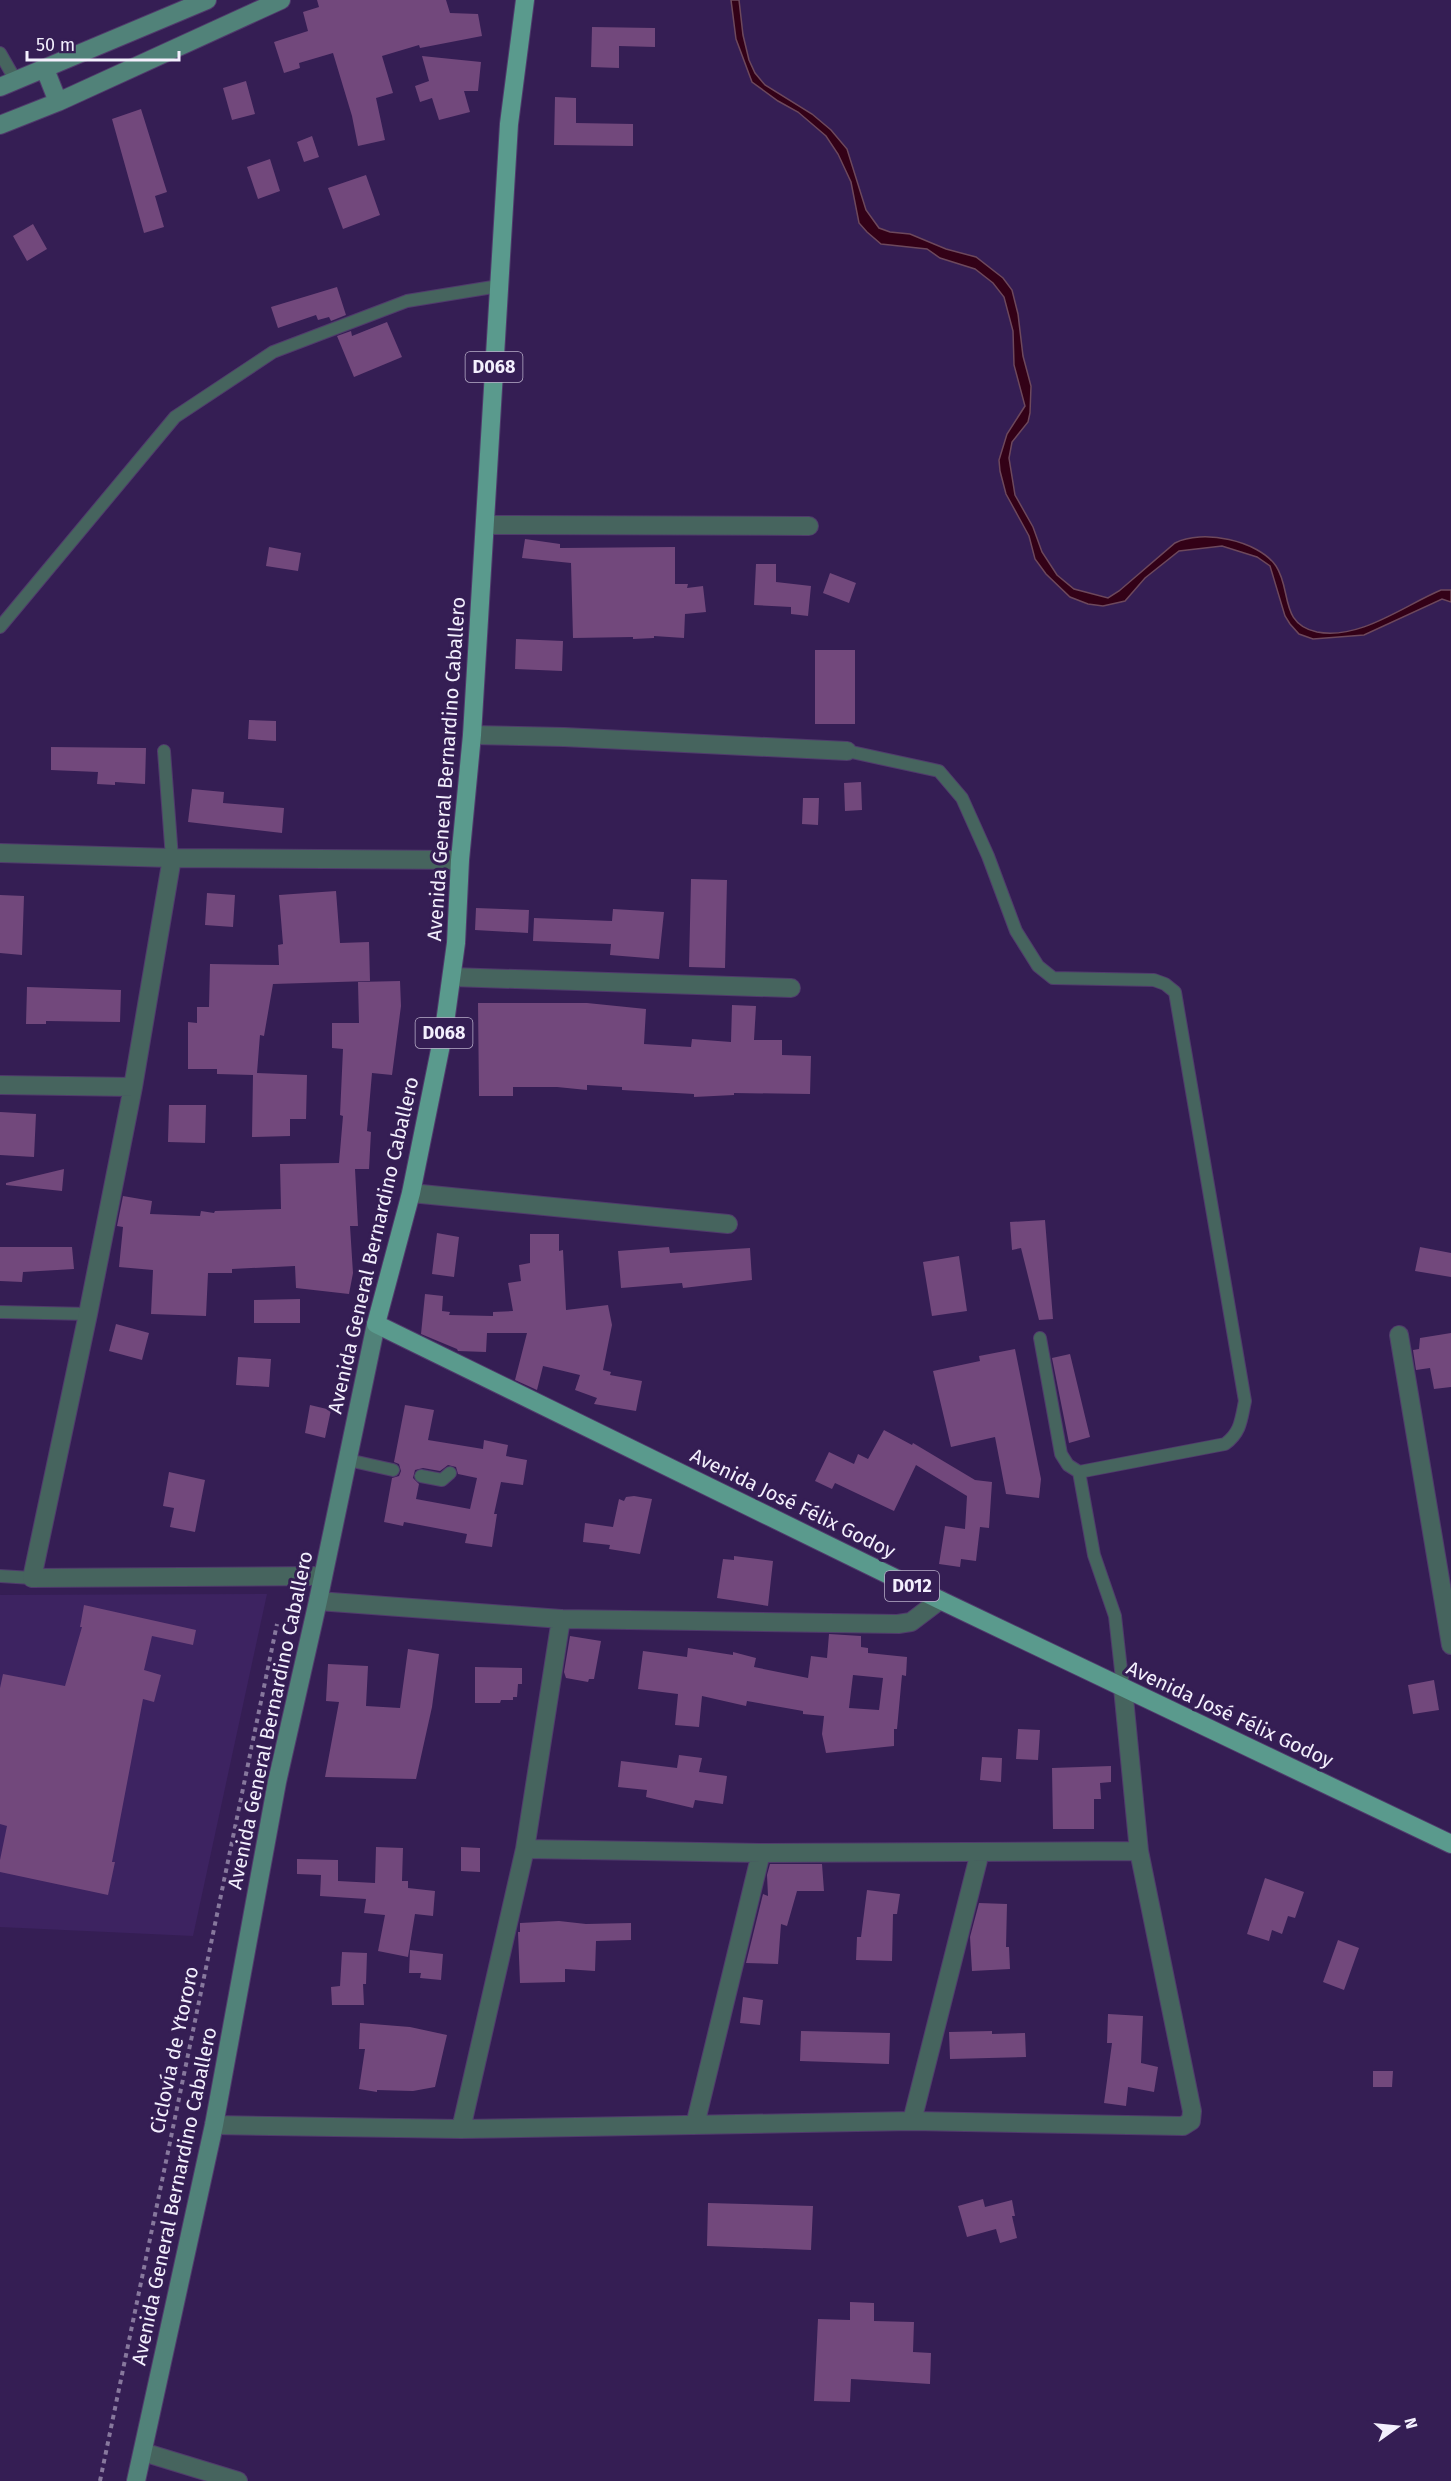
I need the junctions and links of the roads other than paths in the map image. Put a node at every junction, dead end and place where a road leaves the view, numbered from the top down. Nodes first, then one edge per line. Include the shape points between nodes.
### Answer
1 (207, 0) edge
2 (281, 0) edge
3 (525, 0) edge
4 (0, 53) edge
5 (45, 69) junction
6 (8, 84) edge
7 (58, 102) junction
8 (0, 125) edge
9 (499, 286) junction
10 (485, 525) junction
11 (809, 526) dead end
12 (0, 627) edge
13 (472, 735) junction
14 (164, 751) dead end
15 (847, 751) joint
16 (0, 853) edge
17 (172, 858) junction
18 (460, 860) junction
19 (452, 977) junction
20 (791, 988) dead end
21 (0, 1085) edge
22 (133, 1087) junction
23 (411, 1193) junction
24 (728, 1224) dead end
25 (0, 1312) edge
26 (88, 1314) junction
27 (376, 1324) junction
28 (1399, 1335) dead end
29 (1040, 1338) dead end
30 (348, 1460) junction
31 (393, 1470) dead end
32 (1079, 1472) junction
33 (450, 1473) dead end
34 (421, 1476) dead end
35 (0, 1576) edge
36 (323, 1576) junction
37 (32, 1578) junction
38 (940, 1599) junction
39 (318, 1601) junction
40 (561, 1619) junction
41 (1451, 1646) edge
42 (1123, 1688) junction
43 (1451, 1844) edge
44 (525, 1850) junction
45 (1139, 1851) junction
46 (980, 1852) junction
47 (761, 1853) junction
48 (912, 2121) junction
49 (214, 2125) junction
50 (695, 2125) junction
51 (461, 2129) junction
52 (143, 2452) junction
53 (136, 2481) edge
54 (238, 2481) edge

1 - 5 main road
2 - 7 main road
3 - 9 main road, Avenida General Bernardino Caballero / D068 via 509,124
4 - 6 lane
5 - 6 main road
5 - 7 main road
7 - 8 main road
9 - 10 main road, Avenida General Bernardino Caballero / D068
9 - 12 lane via 407,301 273,352 175,417
10 - 11 street
10 - 13 main road, Avenida General Bernardino Caballero / D068
13 - 15 street
13 - 18 main road, Avenida General Bernardino Caballero / D068
14 - 17 lane
15 - 32 lane via 939,771 962,798 1017,931 1038,966 1053,978 1154,980 1175,992 1245,1401 1240,1427 1225,1444
16 - 17 street
17 - 18 street
17 - 22 street
18 - 19 main road, Avenida General Bernardino Caballero / D068
19 - 20 street
19 - 23 main road, Avenida General Bernardino Caballero / D068
21 - 22 street
22 - 26 street
23 - 24 street
23 - 27 main road, Avenida General Bernardino Caballero / D068
25 - 26 lane
26 - 37 street
27 - 30 main road, Avenida General Bernardino Caballero / D068
27 - 38 main road, Avenida José Félix Godoy / D012
28 - 41 street
29 - 32 lane via 1062,1454 1068,1465
30 - 31 lane
30 - 36 main road, Avenida General Bernardino Caballero / D068
32 - 42 lane via 1094,1555 1115,1616
33 - 34 lane via 442,1480
35 - 37 lane
36 - 37 street
36 - 39 main road, Avenida General Bernardino Caballero / D068
38 - 40 street via 911,1622 898,1624
38 - 42 main road, Avenida José Félix Godoy / D012
39 - 40 street
39 - 49 main road, Avenida General Bernardino Caballero / D068 via 277,1782
40 - 44 street
42 - 43 main road, Avenida José Félix Godoy / D012
42 - 45 street
44 - 47 street
44 - 51 street
45 - 46 street
45 - 48 street via 1191,2098 1191,2121 1183,2126
46 - 47 street
46 - 48 street
47 - 50 street
48 - 50 street
49 - 51 street
49 - 52 main road, Avenida General Bernardino Caballero / D068
50 - 51 street
52 - 53 main road, Avenida General Bernardino Caballero / D068
52 - 54 street

